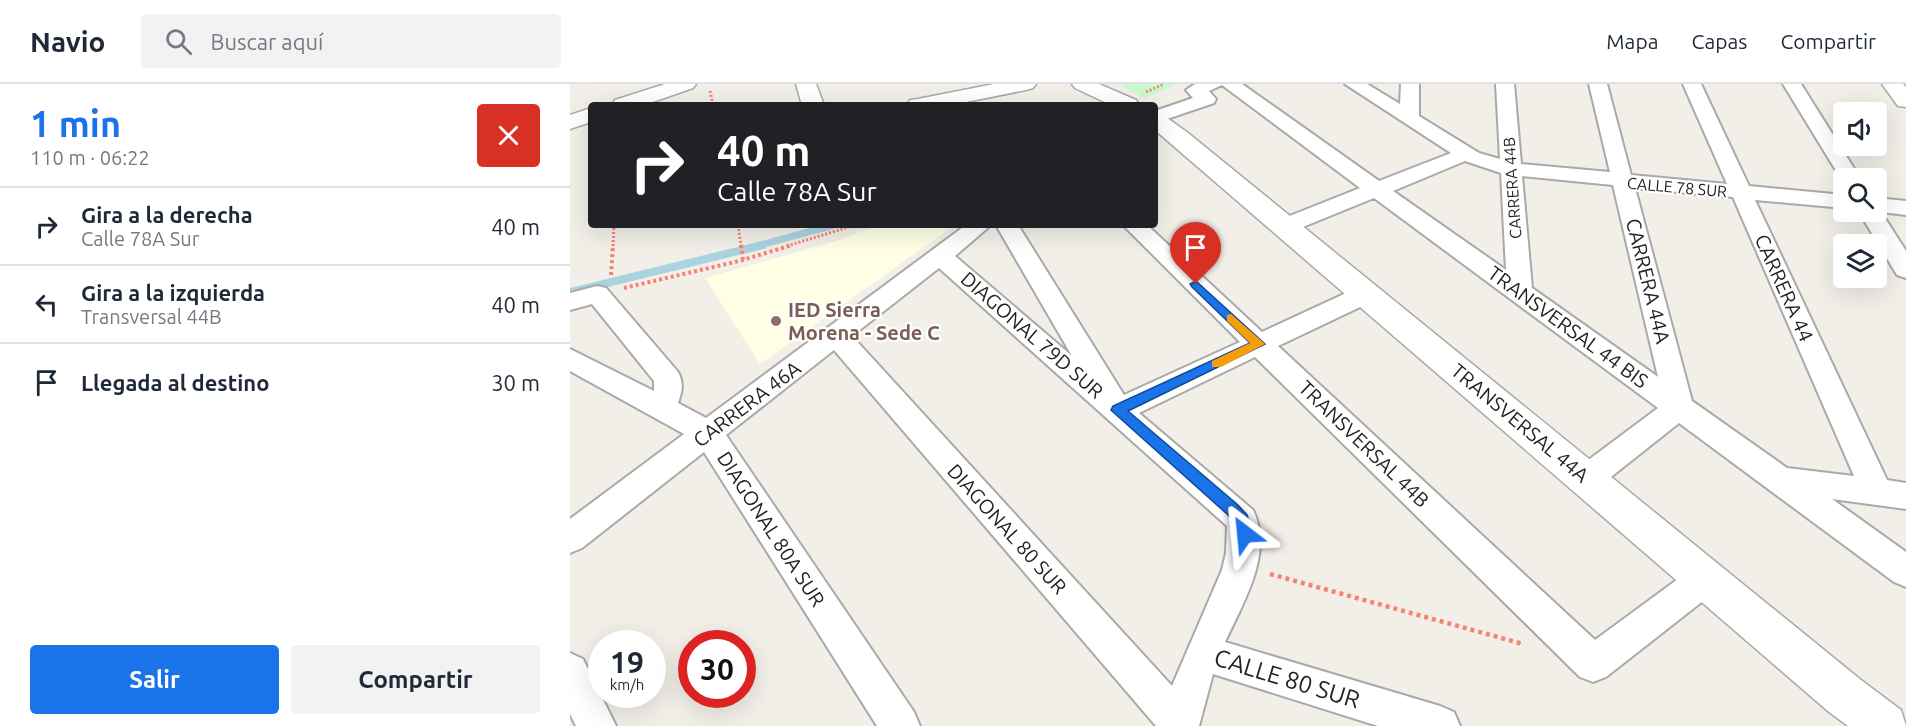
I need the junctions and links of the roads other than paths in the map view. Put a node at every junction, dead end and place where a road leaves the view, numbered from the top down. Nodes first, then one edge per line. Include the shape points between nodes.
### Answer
1 (687, 84) edge
2 (806, 84) edge
3 (1026, 84) edge
4 (1083, 84) edge
5 (1213, 84) edge
6 (1230, 84) edge
7 (1354, 84) edge
8 (1410, 84) edge
9 (1505, 84) edge
10 (1598, 84) edge
11 (1692, 84) edge
12 (1792, 84) edge
13 (1892, 84) edge
14 (1906, 101) edge
15 (632, 102) edge
16 (812, 102) edge
17 (933, 102) edge
18 (1122, 102) edge
19 (588, 117) edge
20 (1158, 117) edge
21 (1409, 119) junction
22 (1158, 120) edge
23 (570, 122) edge
24 (1466, 154) junction
25 (1844, 168) edge
26 (1511, 169) junction
27 (1623, 182) junction
28 (1377, 190) junction
29 (1741, 193) junction
30 (1833, 201) edge
31 (1887, 206) edge
32 (1906, 208) edge
33 (1876, 222) edge
34 (1285, 226) junction
35 (976, 228) edge
36 (1009, 228) edge
37 (1137, 228) edge
38 (940, 256) junction
39 (1906, 270) edge
40 (1520, 292) junction
41 (1366, 294) junction
42 (570, 302) edge
43 (836, 335) junction
44 (1259, 344) junction
45 (570, 359) edge
46 (662, 407) junction
47 (1679, 407) junction
48 (1118, 410) junction
49 (708, 433) junction
50 (1586, 479) junction
51 (1779, 480) junction
52 (1891, 494) edge
53 (570, 538) edge
54 (1906, 571) edge
55 (1705, 579) junction
56 (1203, 652) junction
57 (570, 672) edge
58 (1847, 711) edge
59 (1179, 724) edge
60 (596, 726) edge
61 (900, 726) edge
62 (1440, 726) edge
63 (1885, 726) edge

1 - 15 street
2 - 16 street
3 - 17 street
4 - 18 street
5 - 20 street via 1195,90 1207,99
6 - 28 street, TRANSVERSAL 44 BIS
7 - 21 street, CALLE 78 SUR
8 - 21 street
9 - 26 street, CARRERA 44B
10 - 27 street, CARRERA 44A
11 - 29 street, CARRERA 44
12 - 25 street
13 - 14 street
19 - 23 street
21 - 24 street, CALLE 78 SUR
22 - 34 street, TRANSVERSAL 44A
24 - 26 street, CALLE 78 SUR
24 - 28 street
26 - 27 street, CALLE 78 SUR
26 - 40 street, CARRERA 44B
27 - 29 street, CALLE 78 SUR
27 - 47 street, CARRERA 44A
28 - 34 street
28 - 40 street, TRANSVERSAL 44 BIS
29 - 30 street, CALLE 78 SUR
29 - 52 street, CARRERA 44
31 - 32 street
33 - 39 street
34 - 41 street, TRANSVERSAL 44A
35 - 38 street, CARRERA 46A
36 - 48 street
37 - 44 street, TRANSVERSAL 44B
38 - 43 street, CARRERA 46A
38 - 48 street, DIAGONAL 79D SUR
40 - 47 street, TRANSVERSAL 44 BIS
41 - 44 street
41 - 50 street, TRANSVERSAL 44A
42 - 46 street via 604,285 668,379
43 - 49 street, CARRERA 46A
43 - 59 street, DIAGONAL 80 SUR
44 - 48 street
44 - 55 street, TRANSVERSAL 44B via 1593,664
45 - 46 street, DIAGONAL 80A SUR
46 - 49 street, DIAGONAL 80A SUR
47 - 50 street
47 - 51 street, TRANSVERSAL 44 BIS
48 - 56 street, DIAGONAL 79D SUR via 1242,520 1245,534 1240,565
49 - 53 street, CARRERA 46A
49 - 61 street, DIAGONAL 80A SUR
50 - 55 street, TRANSVERSAL 44A
51 - 52 street
51 - 54 street, TRANSVERSAL 44 BIS
55 - 58 street, TRANSVERSAL 44A
56 - 59 street
56 - 62 street, CALLE 80 SUR
57 - 60 street
58 - 63 street, TRANSVERSAL 44A

